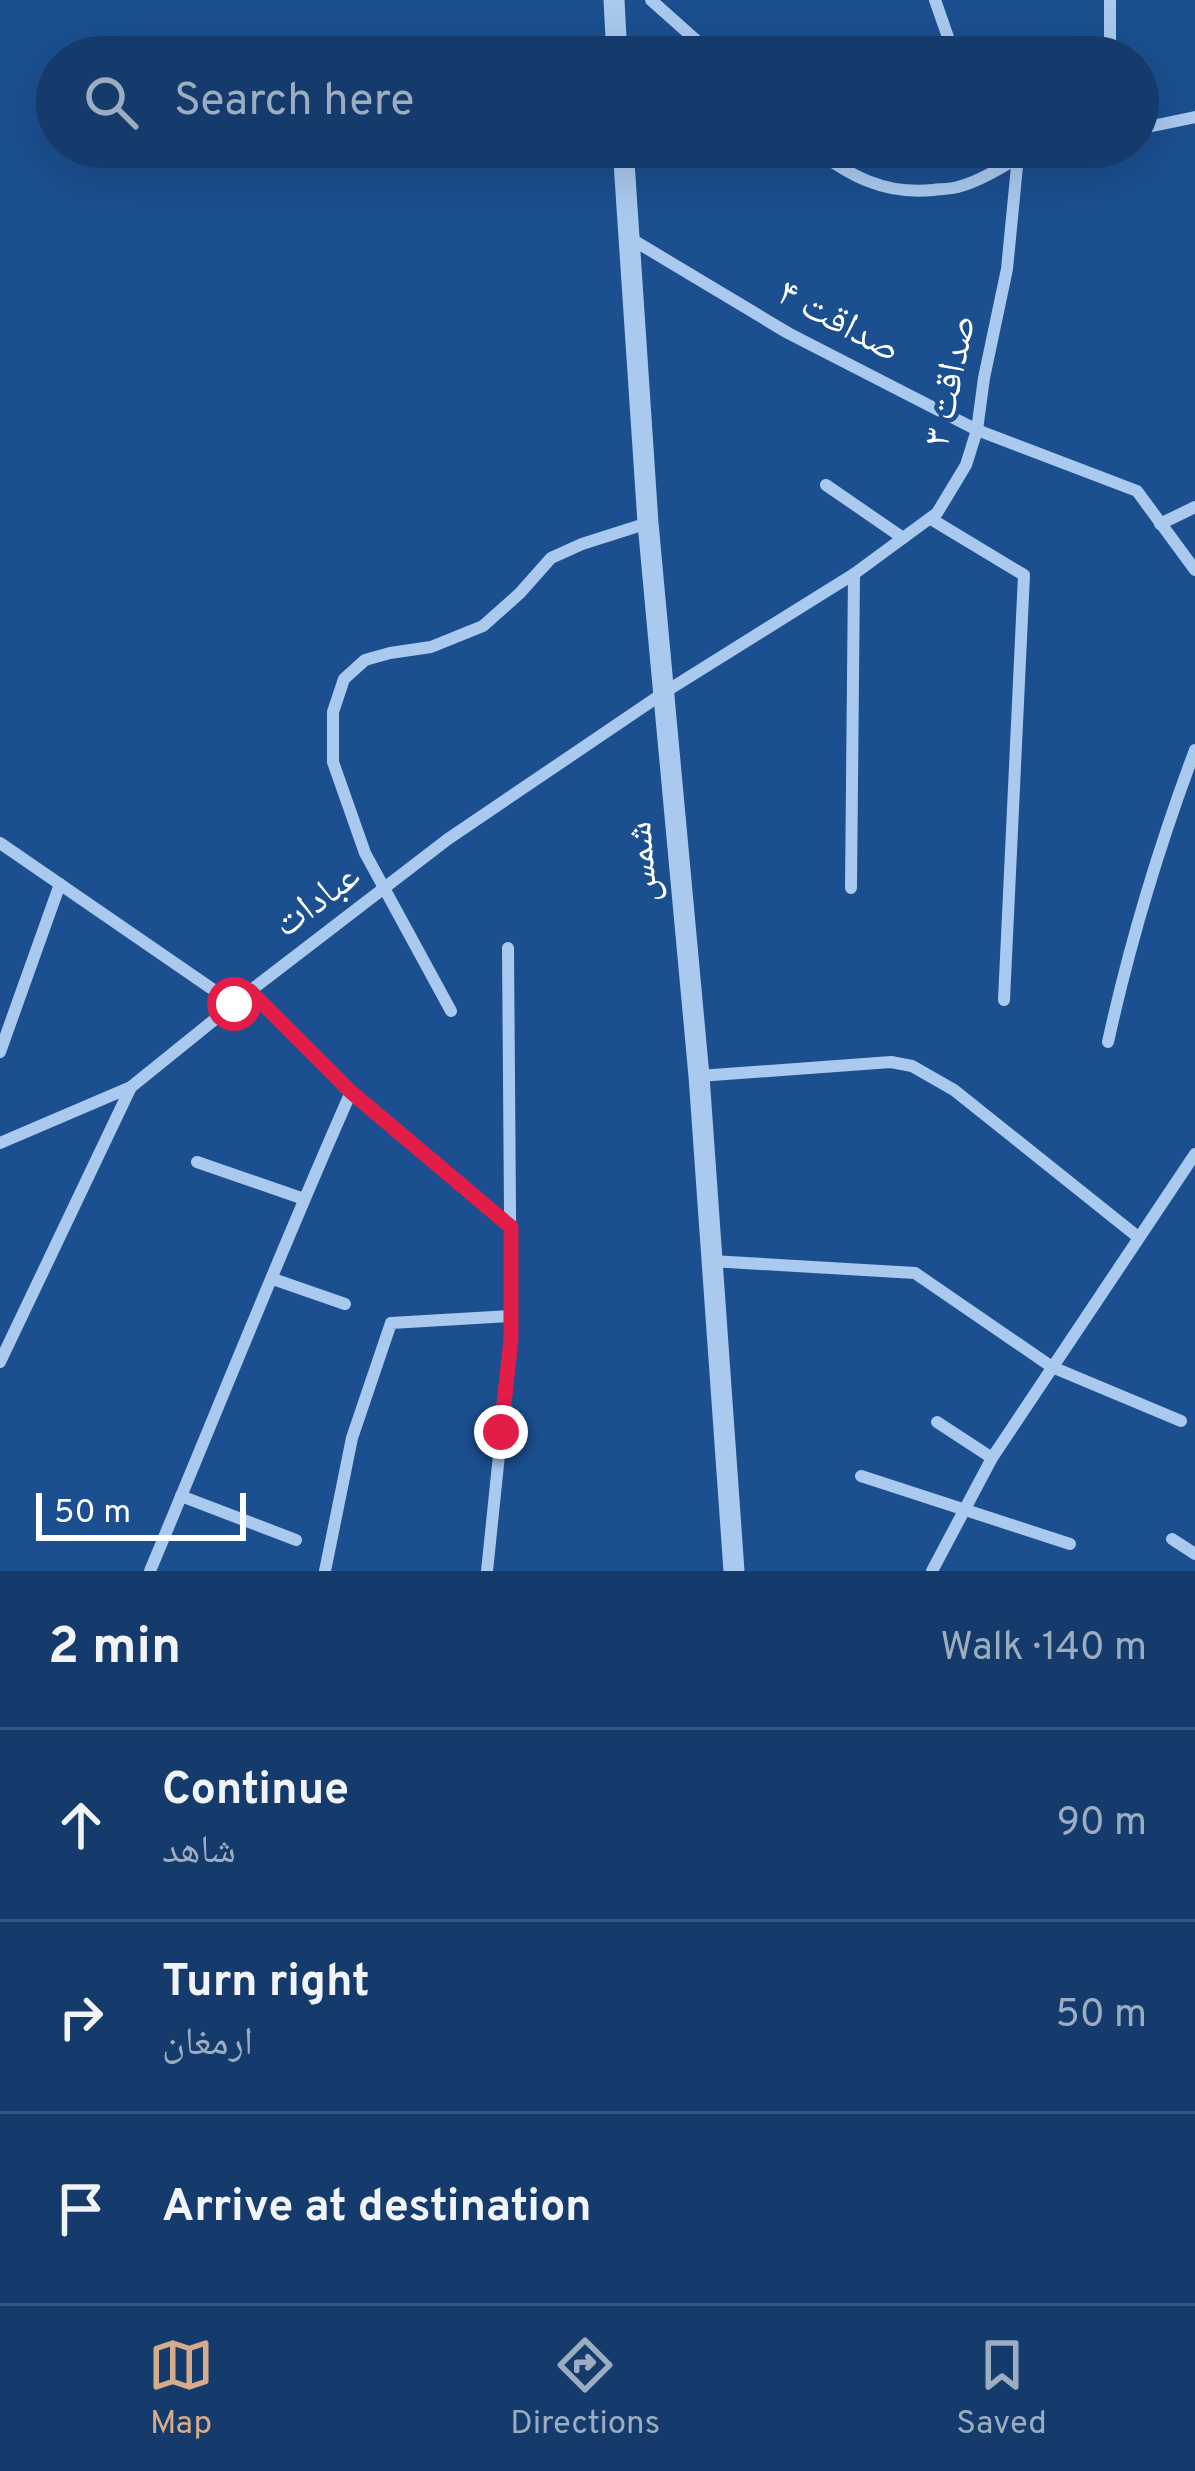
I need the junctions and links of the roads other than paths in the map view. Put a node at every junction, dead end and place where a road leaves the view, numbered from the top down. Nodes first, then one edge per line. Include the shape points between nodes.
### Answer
1 (614, 0) edge
2 (651, 0) edge
3 (935, 0) edge
4 (1110, 0) edge
5 (616, 36) edge
6 (691, 36) edge
7 (948, 36) edge
8 (1110, 36) edge
9 (1195, 117) edge
10 (1159, 125) edge
11 (624, 168) edge
12 (839, 168) edge
13 (990, 168) edge
14 (1014, 168) edge
15 (628, 237) junction
16 (977, 430) junction
17 (826, 485) dead end
18 (1195, 507) edge
19 (931, 519) junction
20 (648, 523) junction
21 (1160, 524) junction
22 (902, 538) junction
23 (1195, 570) edge
24 (854, 574) junction
25 (664, 692) junction
26 (1195, 750) edge
27 (0, 843) edge
28 (60, 884) junction
29 (851, 888) dead end
30 (384, 890) junction
31 (508, 948) dead end
32 (250, 991) junction
33 (1004, 1000) dead end
34 (234, 1004) junction
35 (451, 1012) dead end
36 (1108, 1042) dead end
37 (0, 1052) edge
38 (699, 1076) junction
39 (130, 1088) junction
40 (351, 1092) junction
41 (0, 1142) edge
42 (1195, 1154) edge
43 (196, 1162) dead end
44 (304, 1199) junction
45 (511, 1227) junction
46 (1138, 1238) junction
47 (711, 1261) junction
48 (273, 1280) junction
49 (345, 1304) dead end
50 (511, 1316) junction
51 (0, 1362) edge
52 (1052, 1367) junction
53 (1181, 1420) dead end
54 (937, 1422) dead end
55 (992, 1458) junction
56 (861, 1476) dead end
57 (181, 1496) junction
58 (963, 1510) junction
59 (1172, 1539) dead end
60 (296, 1540) dead end
61 (1070, 1544) dead end
62 (1195, 1554) edge
63 (150, 1571) edge
64 (325, 1571) edge
65 (487, 1571) edge
66 (734, 1571) edge
67 (932, 1571) edge

1 - 5 street
2 - 6 street
3 - 7 street
4 - 8 street
9 - 10 street
11 - 15 street, شمس
12 - 13 street via 885,188 917,191 961,186
14 - 16 street, صداقت ۳ via 1007,269
15 - 16 street, صداقت ۴ via 788,333
15 - 20 street, شمس
16 - 19 street, صداقت ۳ via 954,489
16 - 21 street, صداقت ۴ via 1137,491
17 - 22 street
18 - 21 street
19 - 22 street, صداقت ۳
19 - 33 street via 1024,575
20 - 25 street, شمس
20 - 30 street via 551,558 483,626 365,660 344,679 333,712 333,762
21 - 23 street, صداقت ۴
22 - 24 street, صداقت ۳
24 - 25 street, صداقت ۳
24 - 29 street
25 - 30 street, عبادات
25 - 38 street, شمس
26 - 36 street via 1146,886
27 - 28 street
28 - 34 street
28 - 37 street
30 - 32 street, عبادات
30 - 35 street
31 - 45 street
32 - 34 street, عبادات
32 - 40 street
34 - 39 street, عبادات
38 - 46 street via 912,1066 954,1090
38 - 47 street, شمس
39 - 41 street, عبادات
39 - 51 street
40 - 44 street
40 - 45 street
42 - 46 street
43 - 44 street
44 - 48 street
45 - 50 street
46 - 52 street
47 - 52 street via 915,1273
47 - 66 street, شمس
48 - 49 street
48 - 57 street
50 - 64 street via 391,1323 352,1438
50 - 65 street
52 - 53 street
52 - 55 street
54 - 55 street
55 - 58 street
56 - 58 street
57 - 60 street
57 - 63 street
58 - 61 street
58 - 67 street
59 - 62 street

